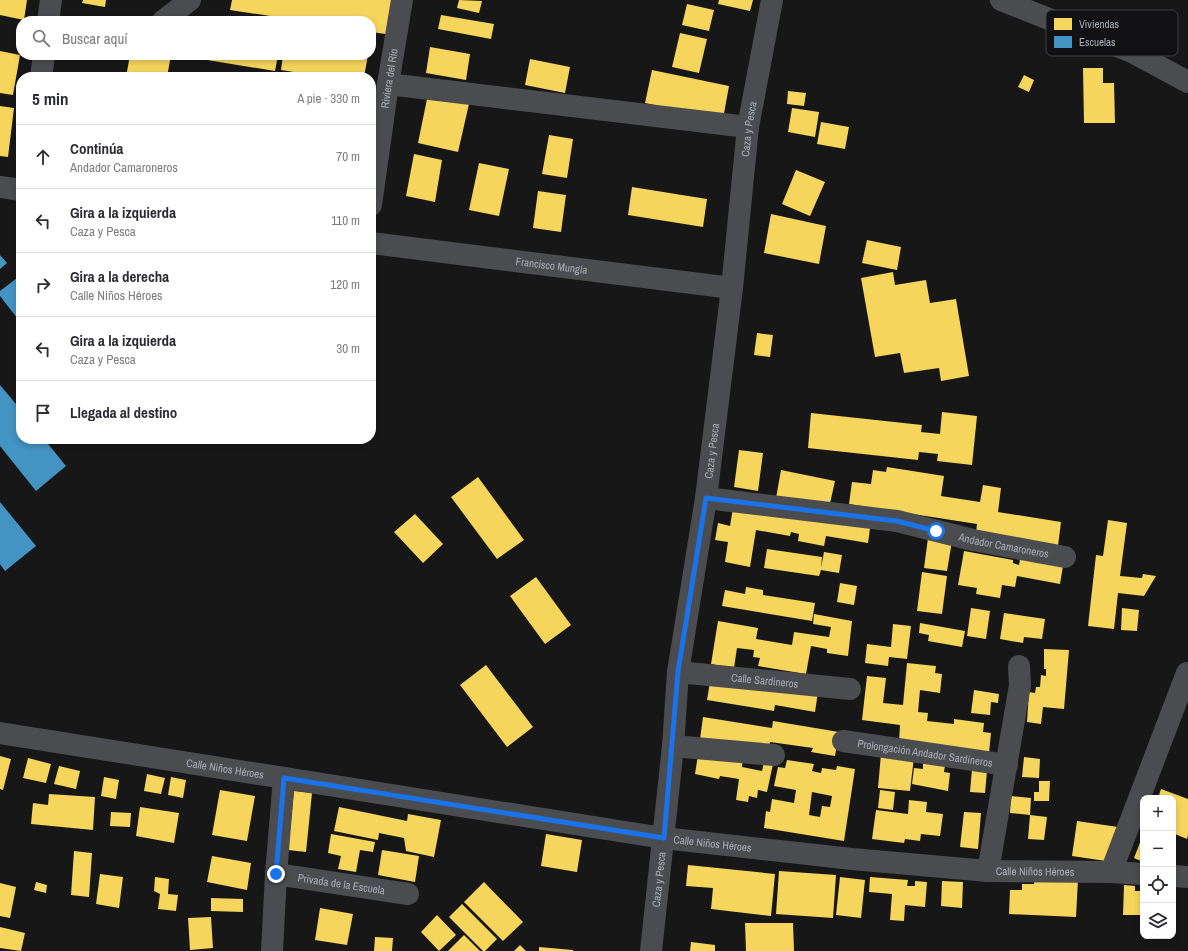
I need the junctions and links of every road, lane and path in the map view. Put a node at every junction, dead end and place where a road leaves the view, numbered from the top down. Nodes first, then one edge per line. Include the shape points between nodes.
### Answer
1 (51, 0) edge
2 (190, 0) edge
3 (402, 0) edge
4 (772, 0) edge
5 (1001, 0) edge
6 (49, 16) edge
7 (170, 16) edge
8 (1046, 18) edge
9 (1139, 56) edge
10 (43, 60) edge
11 (42, 72) edge
12 (1188, 82) edge
13 (388, 84) junction
14 (748, 128) junction
15 (376, 169) edge
16 (0, 187) edge
17 (16, 189) edge
18 (376, 244) edge
19 (732, 288) junction
20 (706, 498) junction
21 (1065, 557) dead end
22 (1019, 666) dead end
23 (678, 672) junction
24 (1187, 673) dead end
25 (850, 689) dead end
26 (0, 733) edge
27 (843, 741) dead end
28 (673, 746) junction
29 (774, 755) dead end
30 (1007, 765) junction
31 (284, 778) junction
32 (664, 838) junction
33 (988, 871) junction
34 (1111, 872) junction
35 (276, 874) junction
36 (1140, 874) edge
37 (1176, 876) edge
38 (1188, 877) edge
39 (408, 894) dead end
40 (272, 951) edge
41 (652, 951) edge

1 - 6 street
2 - 7 street
3 - 13 street, Riviera del Río
4 - 14 street, Caza y Pesca
5 - 8 street
9 - 12 street
10 - 11 street
13 - 14 street
13 - 15 street, Riviera del Río
14 - 19 street, Caza y Pesca
16 - 17 street
18 - 19 street, Francisco Mungía
19 - 20 street, Caza y Pesca
20 - 21 street, Andador Camaroneros via 897,521 973,540
20 - 23 street, Caza y Pesca
22 - 30 street via 1020,685
23 - 25 street, Calle Sardineros
23 - 28 street, Caza y Pesca
24 - 34 street
26 - 31 street, Calle Niños Héroes
27 - 30 street, Prolongación Andador Sardineros
28 - 29 street
28 - 32 street, Caza y Pesca
30 - 33 street
31 - 32 street, Calle Niños Héroes
31 - 35 street
32 - 33 street, Calle Niños Héroes
32 - 41 street, Caza y Pesca
33 - 34 street, Calle Niños Héroes
34 - 36 street, Calle Niños Héroes
35 - 39 street, Privada de la Escuela
35 - 40 street
37 - 38 street

